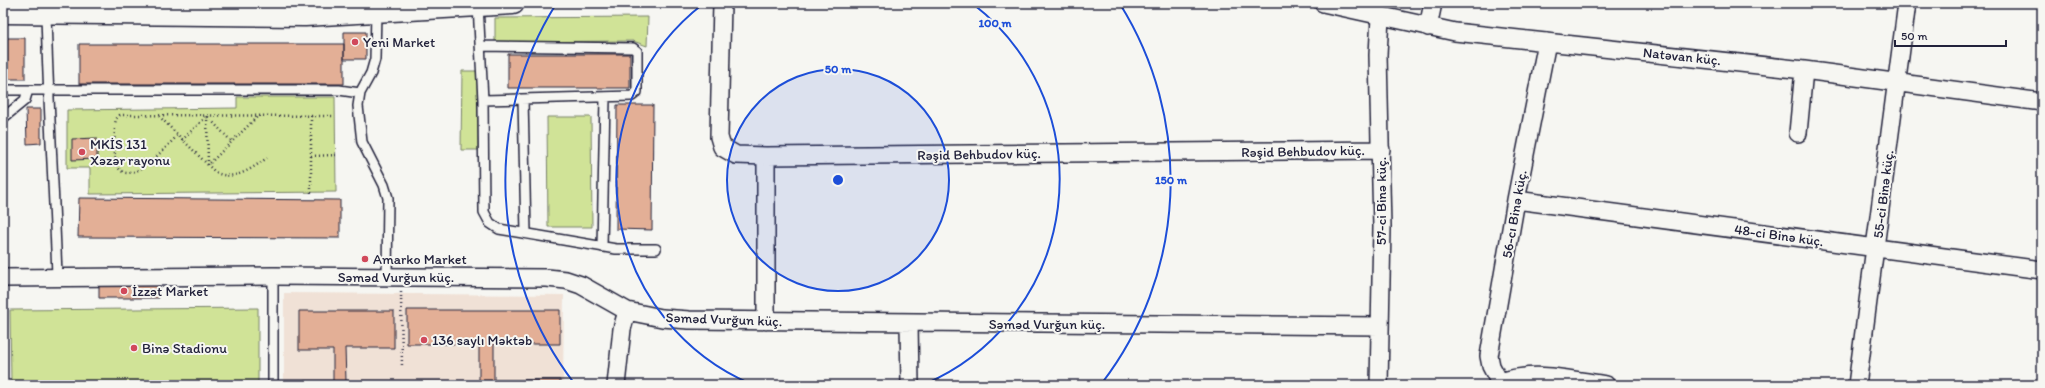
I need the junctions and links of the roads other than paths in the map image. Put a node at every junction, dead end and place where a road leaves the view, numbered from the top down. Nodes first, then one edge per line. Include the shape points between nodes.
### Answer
1 (513, 3) edge
2 (722, 3) edge
3 (1323, 3) edge
4 (1433, 3) edge
5 (1907, 3) edge
6 (478, 5) junction
7 (406, 6) edge
8 (46, 8) edge
9 (365, 9) edge
10 (3, 12) edge
11 (1380, 17) junction
12 (1428, 27) junction
13 (1546, 42) junction
14 (481, 46) junction
15 (1804, 70) junction
16 (1898, 81) junction
17 (3, 90) edge
18 (28, 90) junction
19 (48, 90) junction
20 (360, 93) junction
21 (605, 98) junction
22 (523, 99) junction
23 (483, 100) junction
24 (2042, 102) edge
25 (3, 118) edge
26 (1798, 133) dead end
27 (1381, 150) junction
28 (766, 156) junction
29 (1516, 200) junction
30 (526, 234) junction
31 (602, 246) junction
32 (1876, 248) junction
33 (656, 249) dead end
34 (2042, 270) edge
35 (57, 276) junction
36 (273, 276) junction
37 (394, 277) junction
38 (3, 278) edge
39 (627, 311) junction
40 (766, 321) junction
41 (909, 323) junction
42 (1380, 326) junction
43 (1500, 383) edge
44 (273, 385) edge
45 (616, 385) edge
46 (910, 385) edge
47 (1379, 385) edge
48 (1606, 385) edge
49 (1857, 385) edge

1 - 6 street
2 - 28 street, Rəşid Behbudov küç. via 719,137 722,147 736,155
3 - 11 street, Natəvan küç.
4 - 12 street
5 - 16 street, 55-ci Binə küç.
6 - 7 street
6 - 14 lane
7 - 9 street
8 - 9 street via 305,15
8 - 10 street
8 - 19 lane
9 - 20 lane via 375,59
11 - 12 street, Natəvan küç.
11 - 27 street, 57-ci Binə küç. via 1378,55
12 - 13 street, Natəvan küç.
13 - 15 street, Natəvan küç.
13 - 29 street, 56-cı Binə küç.
14 - 21 lane via 633,48 637,51 638,92 632,96
14 - 23 lane
15 - 16 street, Natəvan küç.
15 - 26 street
16 - 24 street, Natəvan küç.
16 - 32 street, 55-ci Binə küç.
17 - 18 lane
18 - 19 lane
18 - 25 lane via 25,100
19 - 20 lane via 339,90
19 - 35 lane via 53,151
20 - 37 lane via 358,106 362,142 388,198
21 - 22 lane
21 - 31 lane
22 - 23 lane
22 - 30 lane
23 - 30 lane via 484,212 490,223 499,229
27 - 28 street, Rəşid Behbudov küç.
27 - 42 street, 57-ci Binə küç.
28 - 40 street
29 - 32 street, 48-ci Binə küç.
29 - 43 street, 56-cı Binə küç. via 1489,356
30 - 31 lane
31 - 33 lane via 616,249
32 - 34 street, 48-ci Binə küç.
32 - 49 street, 55-ci Binə küç.
35 - 36 street, Səməd Vurğun küç.
35 - 38 street, Səməd Vurğun küç.
36 - 37 street, Səməd Vurğun küç.
36 - 44 lane
37 - 39 street, Səməd Vurğun küç. via 566,280 581,285
39 - 40 street, Səməd Vurğun küç. via 689,320
39 - 45 street via 622,329
40 - 41 street, Səməd Vurğun küç.
41 - 42 street, Səməd Vurğun küç.
41 - 46 street
42 - 47 street, 57-ci Binə küç.
43 - 48 street via 1517,376 1540,376

